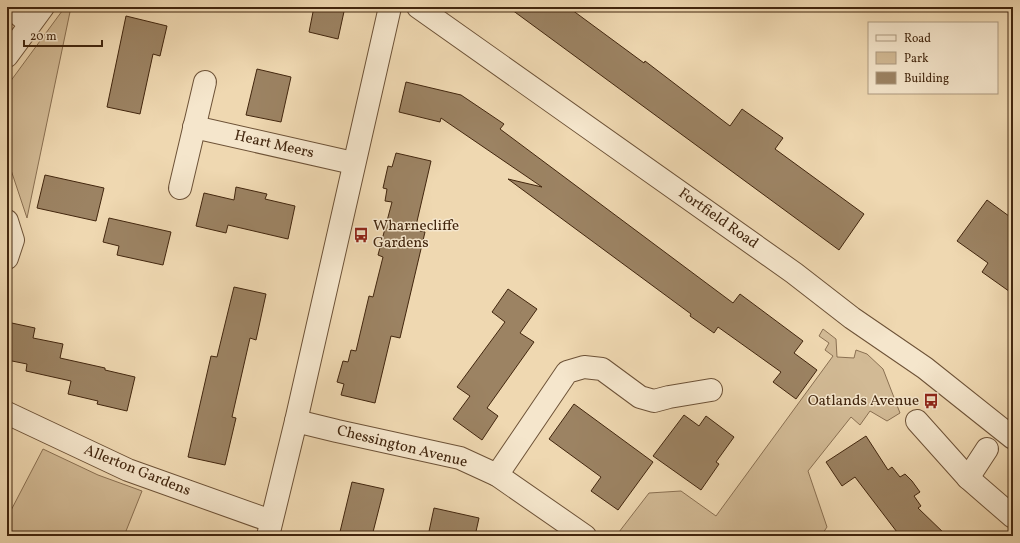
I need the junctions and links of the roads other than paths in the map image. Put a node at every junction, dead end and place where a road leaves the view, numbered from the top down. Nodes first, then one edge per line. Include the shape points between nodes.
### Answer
1 (10, 7) edge
2 (43, 7) edge
3 (390, 7) edge
4 (418, 7) edge
5 (30, 24) junction
6 (7, 56) edge
7 (206, 82) dead end
8 (194, 127) junction
9 (353, 163) junction
10 (180, 188) dead end
11 (7, 221) edge
12 (7, 258) edge
13 (711, 390) dead end
14 (7, 413) edge
15 (296, 421) junction
16 (917, 421) dead end
17 (1013, 438) edge
18 (987, 449) dead end
19 (497, 475) junction
20 (968, 478) junction
21 (1013, 517) edge
22 (270, 528) edge
23 (585, 536) edge

1 - 5 street
2 - 5 street
3 - 9 street
4 - 17 street, Fortfield Road via 794,273 852,318 925,368
5 - 6 street
7 - 8 street
8 - 9 street, Heart Meers
8 - 10 street
9 - 15 street
11 - 12 street via 12,240
13 - 19 street via 654,401 640,397 602,369 584,368 567,372
14 - 22 street, Allerton Gardens via 128,470
15 - 19 street, Chessington Avenue via 460,458
15 - 22 street
16 - 20 street
18 - 20 street
19 - 23 street, Chessington Avenue
20 - 21 street

